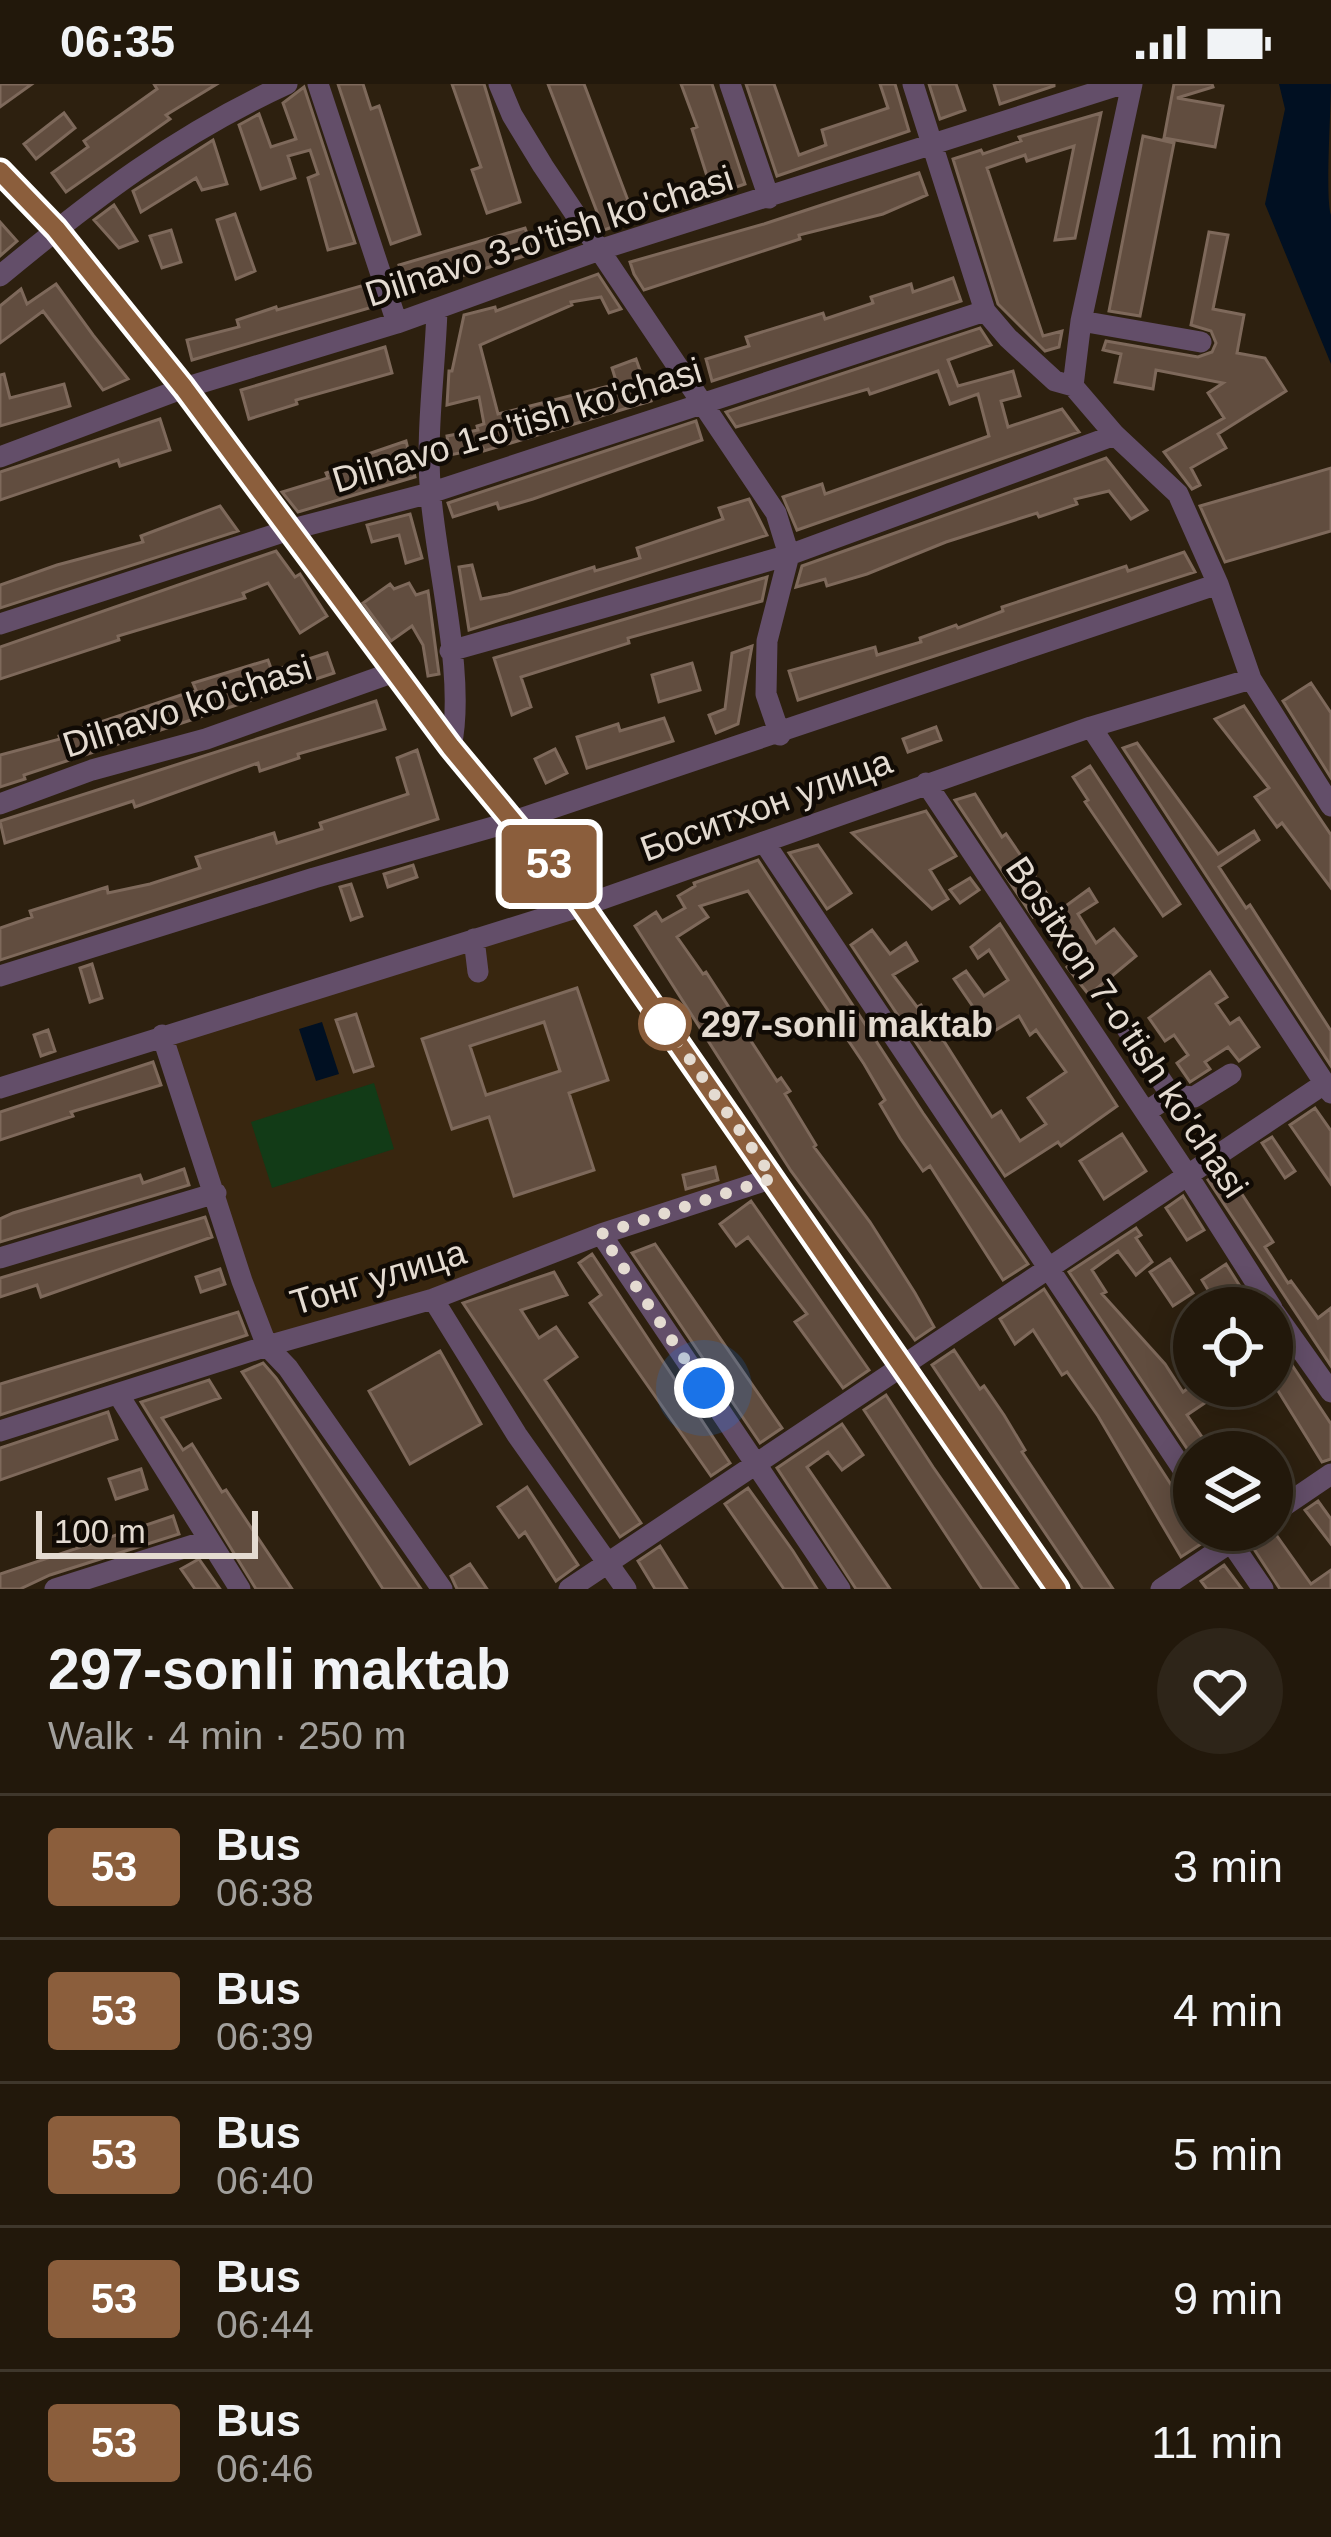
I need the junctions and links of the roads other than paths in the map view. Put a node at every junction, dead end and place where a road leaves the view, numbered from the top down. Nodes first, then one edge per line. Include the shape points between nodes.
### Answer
1 (287, 84) edge
2 (318, 84) edge
3 (499, 84) edge
4 (730, 84) edge
5 (913, 84) edge
6 (1122, 84) edge
7 (1132, 84) edge
8 (932, 145) junction
9 (0, 171) edge
10 (769, 198) junction
11 (56, 229) junction
12 (602, 249) junction
13 (0, 276) edge
14 (437, 310) junction
15 (985, 311) junction
16 (1082, 321) junction
17 (397, 323) junction
18 (1201, 342) dead end
19 (1072, 386) junction
20 (184, 388) junction
21 (700, 402) junction
22 (1115, 435) junction
23 (0, 457) edge
24 (430, 493) junction
25 (289, 530) junction
26 (789, 556) junction
27 (1218, 584) junction
28 (0, 625) edge
29 (450, 651) junction
30 (394, 672) junction
31 (1251, 680) junction
32 (1091, 727) junction
33 (779, 735) junction
34 (451, 747) junction
35 (926, 783) junction
36 (0, 804) edge
37 (1331, 806) edge
38 (514, 821) junction
39 (764, 842) junction
40 (582, 905) junction
41 (474, 939) junction
42 (478, 973) dead end
43 (0, 976) edge
44 (1127, 1029) dead end
45 (162, 1035) junction
46 (1231, 1074) dead end
47 (0, 1088) edge
48 (1328, 1089) edge
49 (1172, 1095) junction
50 (1146, 1112) junction
51 (1188, 1176) junction
52 (773, 1178) junction
53 (216, 1193) junction
54 (601, 1234) junction
55 (0, 1258) edge
56 (1050, 1269) junction
57 (1259, 1287) edge
58 (433, 1300) junction
59 (1293, 1338) edge
60 (267, 1346) junction
61 (902, 1365) junction
62 (1331, 1392) edge
63 (118, 1394) junction
64 (0, 1431) edge
65 (1173, 1454) edge
66 (754, 1465) junction
67 (1331, 1474) edge
68 (1293, 1500) edge
69 (209, 1540) junction
70 (1211, 1551) edge
71 (1243, 1551) edge
72 (607, 1564) junction
73 (55, 1589) edge
74 (240, 1589) edge
75 (442, 1589) edge
76 (568, 1589) edge
77 (626, 1589) edge
78 (840, 1589) edge
79 (1057, 1589) edge
80 (1161, 1589) edge
81 (1263, 1589) edge

1 - 11 street via 217,116
2 - 17 street
3 - 12 street via 543,166
4 - 10 street
5 - 8 street
6 - 8 street, Dilnavo 3-o'tish ko'chasi
7 - 16 street
8 - 10 street, Dilnavo 3-o'tish ko'chasi
8 - 15 street
9 - 11 street
10 - 12 street, Dilnavo 3-o'tish ko'chasi
11 - 13 street
11 - 20 street
12 - 14 street, Dilnavo 3-o'tish ko'chasi
12 - 21 street
14 - 17 street, Dilnavo 3-o'tish ko'chasi
14 - 24 street
15 - 19 street via 1055,381
15 - 21 street, Dilnavo 1-o'tish ko'chasi
16 - 18 street
16 - 19 street
17 - 20 street, Dilnavo 3-o'tish ko'chasi
19 - 22 street
20 - 23 street, Dilnavo 3-o'tish ko'chasi
20 - 25 street
21 - 24 street, Dilnavo 1-o'tish ko'chasi
21 - 26 street via 776,514
22 - 26 street
22 - 27 street via 1178,494
24 - 25 street, Dilnavo 1-o'tish ko'chasi
24 - 29 street
25 - 28 street, Dilnavo 1-o'tish ko'chasi
25 - 30 street
26 - 29 street
26 - 33 street via 767,641 766,694
27 - 31 street
27 - 33 street, Боситхон улица
29 - 34 street
30 - 34 street
30 - 36 street, Dilnavo ko'chasi
31 - 32 street, Боситхон улица
31 - 37 street
32 - 35 street, Боситхон улица
32 - 48 street
33 - 38 street, Боситхон улица
34 - 38 street
35 - 39 street, Боситхон улица
35 - 50 street, Bositxon 7-o'tish ko'chasi
38 - 40 street
38 - 43 street, Боситхон улица
39 - 40 street, Боситхон улица
39 - 56 street
40 - 41 street, Боситхон улица
40 - 52 street
41 - 42 street
41 - 45 street, Боситхон улица
44 - 49 street
45 - 47 street, Боситхон улица
45 - 53 street
46 - 49 street via 1194,1097
48 - 51 street
49 - 50 street
50 - 51 street, Bositxon 7-o'tish ko'chasi
51 - 56 street
51 - 57 street, Bositxon 7-o'tish ko'chasi
52 - 54 street, Тонг улица
52 - 61 street
53 - 55 street
53 - 60 street
54 - 58 street, Тонг улица
54 - 66 street
56 - 61 street
56 - 65 street
58 - 60 street, Тонг улица
58 - 72 street
59 - 62 street, Bositxon 7-o'tish ko'chasi
60 - 63 street, Тонг улица
60 - 75 street
61 - 66 street
61 - 79 street
63 - 64 street, Тонг улица
63 - 69 street
66 - 72 street
66 - 78 street
67 - 68 street
69 - 73 street
69 - 74 street
70 - 80 street
71 - 81 street
72 - 76 street
72 - 77 street

